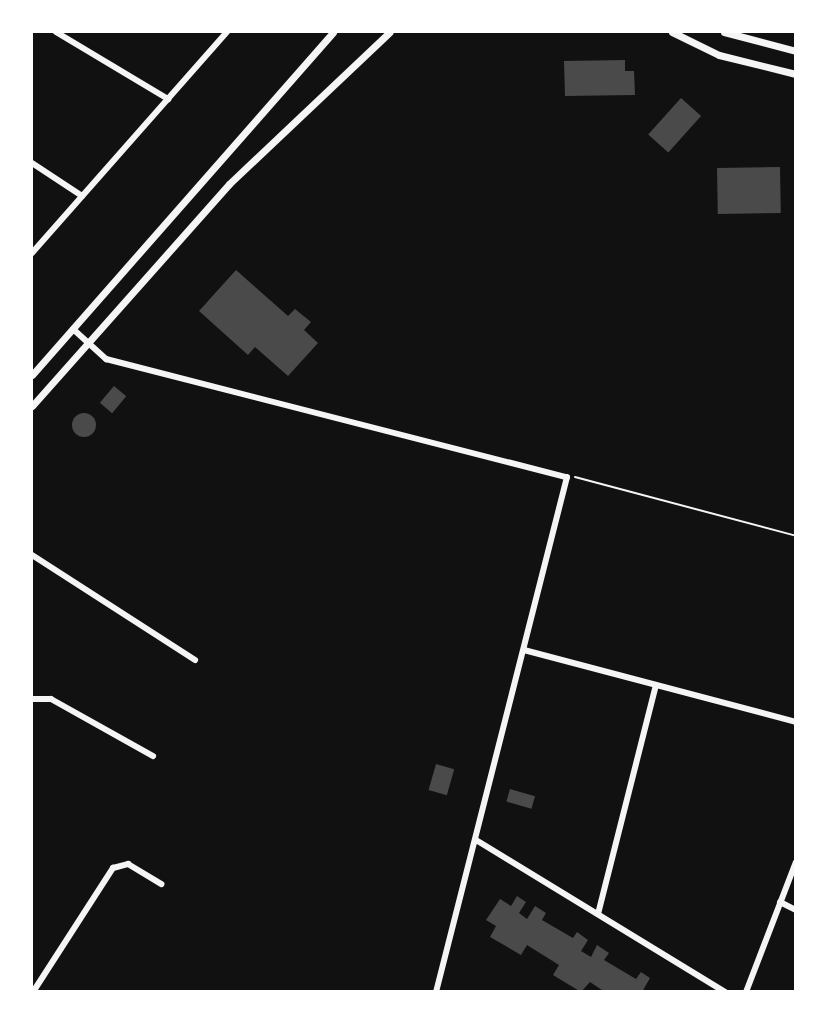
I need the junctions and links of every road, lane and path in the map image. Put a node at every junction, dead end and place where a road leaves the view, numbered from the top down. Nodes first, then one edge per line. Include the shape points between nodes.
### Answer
1 (56, 32) edge
2 (227, 32) edge
3 (333, 32) edge
4 (390, 32) edge
5 (672, 32) edge
6 (724, 32) edge
7 (794, 52) edge
8 (796, 74) edge
9 (168, 99) junction
10 (32, 163) edge
11 (82, 196) junction
12 (32, 253) edge
13 (73, 329) junction
14 (87, 343) junction
15 (32, 375) edge
16 (32, 406) edge
17 (567, 477) junction
18 (796, 536) edge
19 (32, 555) edge
20 (524, 650) junction
21 (195, 660) dead end
22 (656, 685) junction
23 (32, 699) edge
24 (796, 722) edge
25 (153, 756) dead end
26 (476, 840) junction
27 (796, 862) edge
28 (161, 884) dead end
29 (780, 902) junction
30 (796, 910) edge
31 (598, 914) junction
32 (747, 991) edge
33 (33, 992) edge
34 (436, 992) edge
35 (725, 992) edge

1 - 9 street
2 - 9 street
3 - 13 street
4 - 14 street via 229,184
5 - 8 street via 719,55
6 - 7 street
9 - 11 street
10 - 11 street
11 - 12 street
13 - 14 street
13 - 15 street
14 - 16 street
14 - 17 street via 113,361
17 - 18 path
17 - 20 street
19 - 21 street
20 - 22 street
20 - 26 street
22 - 24 street
22 - 31 street
23 - 25 street via 51,699
26 - 31 street
26 - 34 street
27 - 29 street
28 - 33 street via 128,864 113,868
29 - 30 street
29 - 32 street
31 - 35 street

